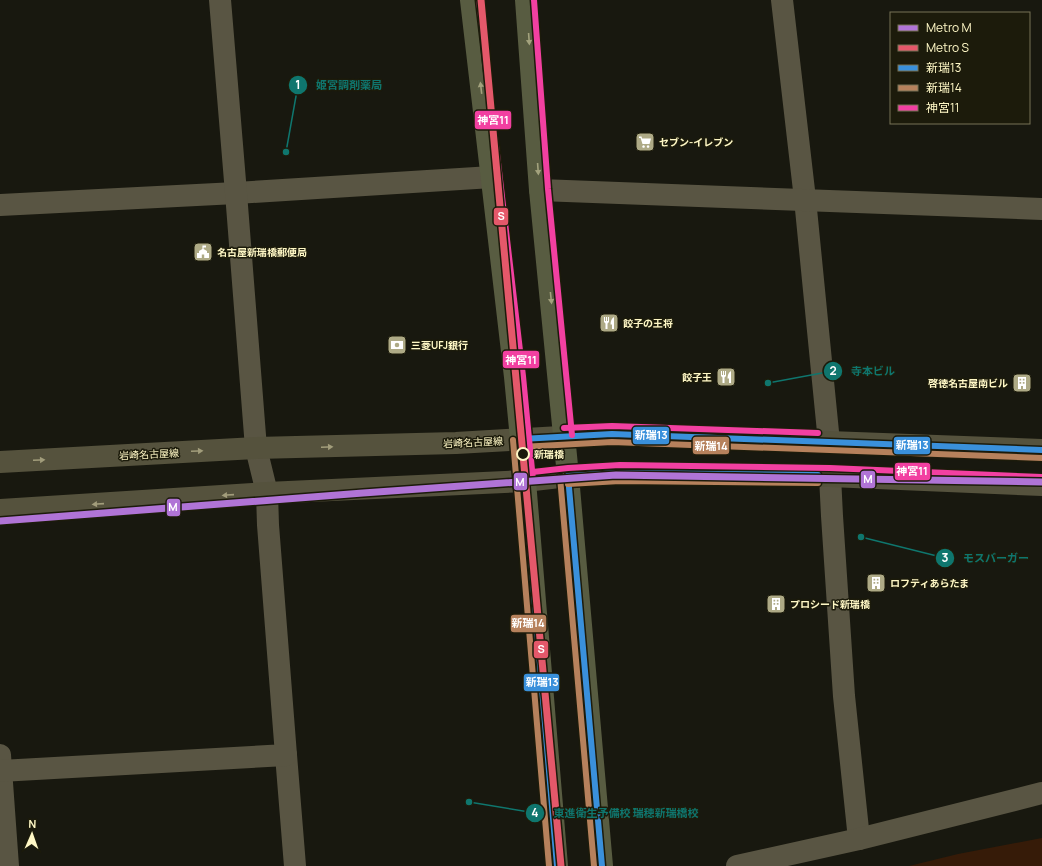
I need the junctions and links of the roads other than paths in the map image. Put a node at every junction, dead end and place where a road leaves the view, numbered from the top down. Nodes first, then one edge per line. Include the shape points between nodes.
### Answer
1 (220, 0) edge
2 (470, 0) edge
3 (526, 0) edge
4 (782, 0) edge
5 (492, 177) junction
6 (540, 190) junction
7 (236, 193) junction
8 (805, 199) junction
9 (0, 205) edge
10 (1042, 209) edge
11 (564, 436) junction
12 (521, 439) junction
13 (829, 442) junction
14 (256, 448) junction
15 (1042, 450) edge
16 (0, 462) edge
17 (568, 476) junction
18 (830, 476) junction
19 (525, 481) junction
20 (1042, 485) edge
21 (267, 493) junction
22 (0, 510) edge
23 (286, 755) junction
24 (0, 765) edge
25 (1042, 793) edge
26 (859, 839) junction
27 (8, 866) edge
28 (295, 866) edge
29 (556, 866) edge
30 (602, 866) edge
31 (737, 866) edge

1 - 7 street
5 -> 2 main road
3 -> 6 main road
4 - 8 street
5 - 7 street
5 - 12 main road
6 - 8 street
6 -> 11 main road
7 - 9 street
7 - 14 street
8 - 10 street
8 - 13 street
11 - 12 main road, 岩崎名古屋線
11 - 13 main road, 岩崎名古屋線 via 612,434
11 - 17 main road
14 -> 12 main road, 岩崎名古屋線
12 - 19 main road
13 - 15 main road, 岩崎名古屋線
16 -> 14 main road, 岩崎名古屋線
14 - 21 street
17 - 18 main road
17 - 19 main road
17 - 30 main road
18 - 20 main road
18 - 26 street via 844,696
19 - 21 main road
19 - 29 main road
21 -> 22 main road
21 - 23 street
23 - 24 street
23 - 28 street
24 - 27 street
25 - 26 street
26 - 31 street

